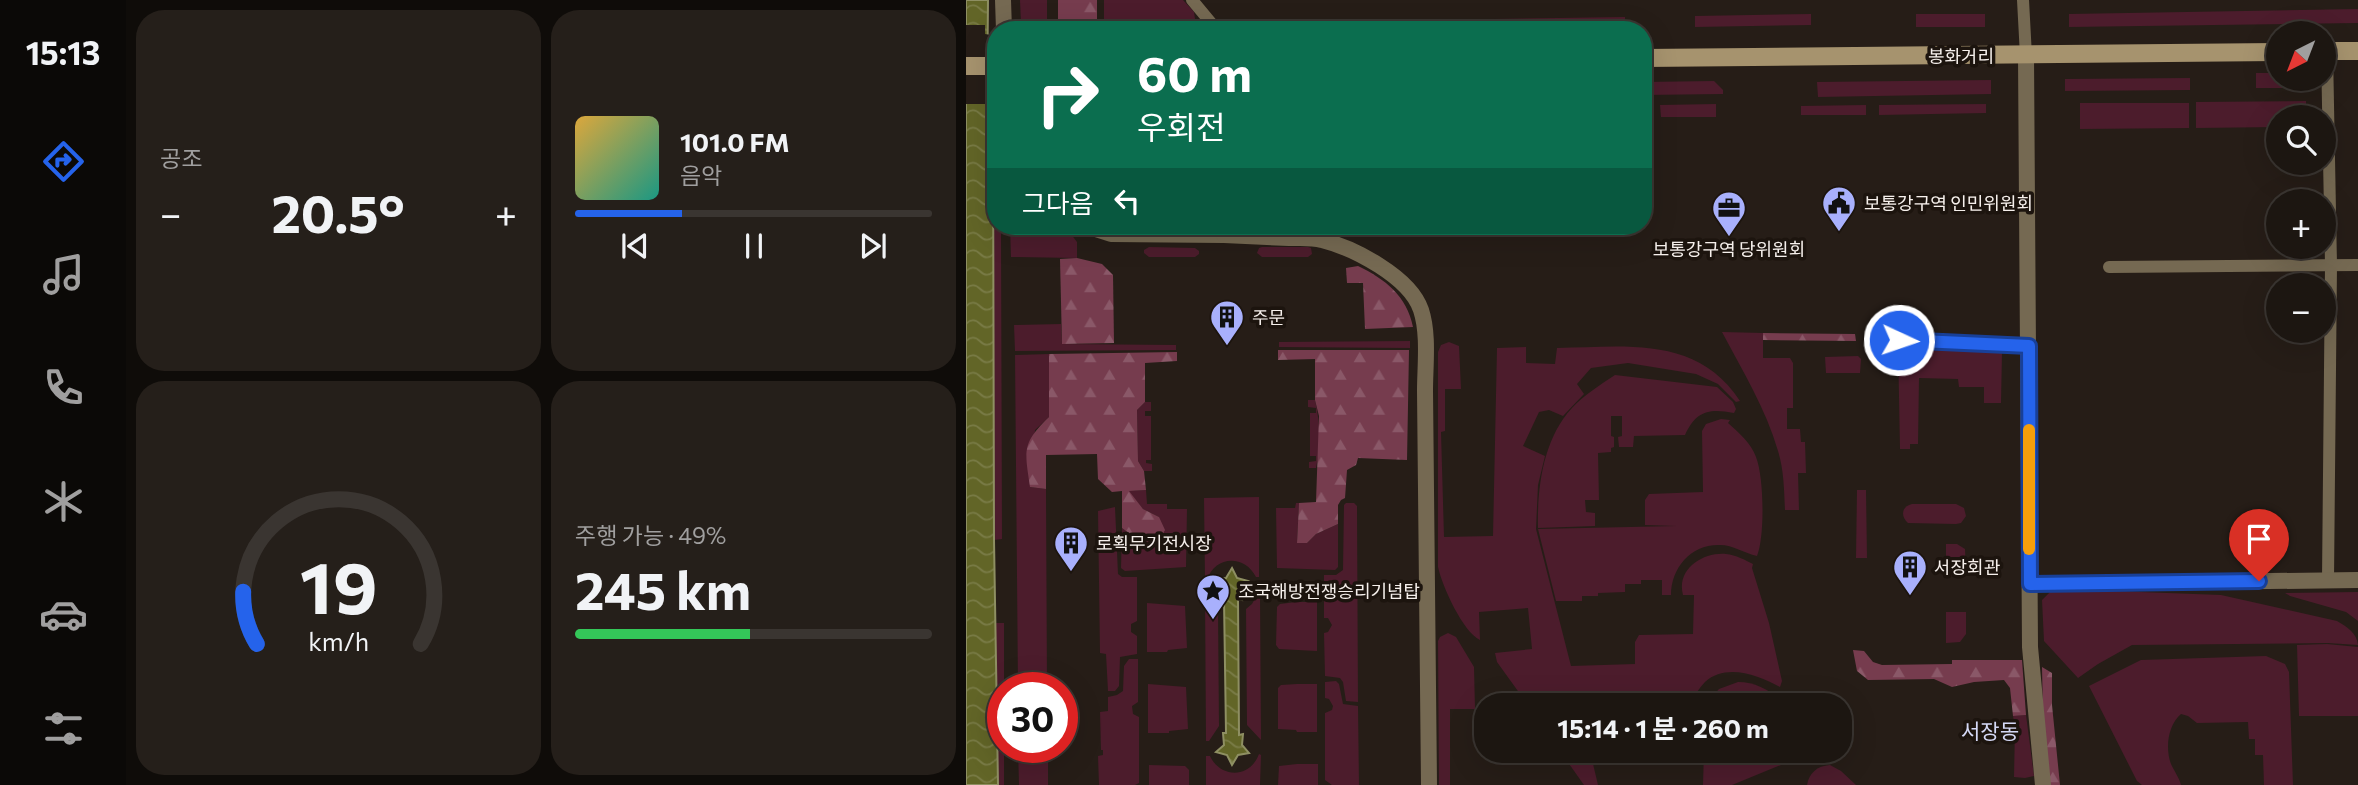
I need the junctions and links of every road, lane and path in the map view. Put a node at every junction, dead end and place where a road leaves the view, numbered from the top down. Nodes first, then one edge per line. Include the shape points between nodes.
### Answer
1 (1003, 0) edge
2 (1192, 0) edge
3 (2023, 0) edge
4 (1004, 21) edge
5 (1210, 21) edge
6 (2336, 51) edge
7 (2358, 51) edge
8 (2266, 52) edge
9 (2026, 56) junction
10 (1652, 58) edge
11 (966, 66) edge
12 (987, 66) edge
13 (2327, 91) edge
14 (1278, 235) edge
15 (2331, 265) junction
16 (2358, 265) edge
17 (2109, 267) dead end
18 (1899, 340) dead end
19 (2029, 346) junction
20 (2328, 580) junction
21 (2358, 580) edge
22 (2030, 584) junction
23 (1429, 785) edge
24 (2043, 785) edge

1 - 4 street
2 - 5 street
3 - 9 street
6 - 7 main road
8 - 9 main road, 봉화거리
9 - 10 main road, 봉화거리
9 - 19 street
11 - 12 main road
13 - 15 street
14 - 23 street via 1321,239 1376,264 1411,292 1421,310
15 - 16 street
15 - 17 street
15 - 20 street
18 - 19 street
19 - 22 street
20 - 21 street
20 - 22 street
22 - 24 street via 2030,647

